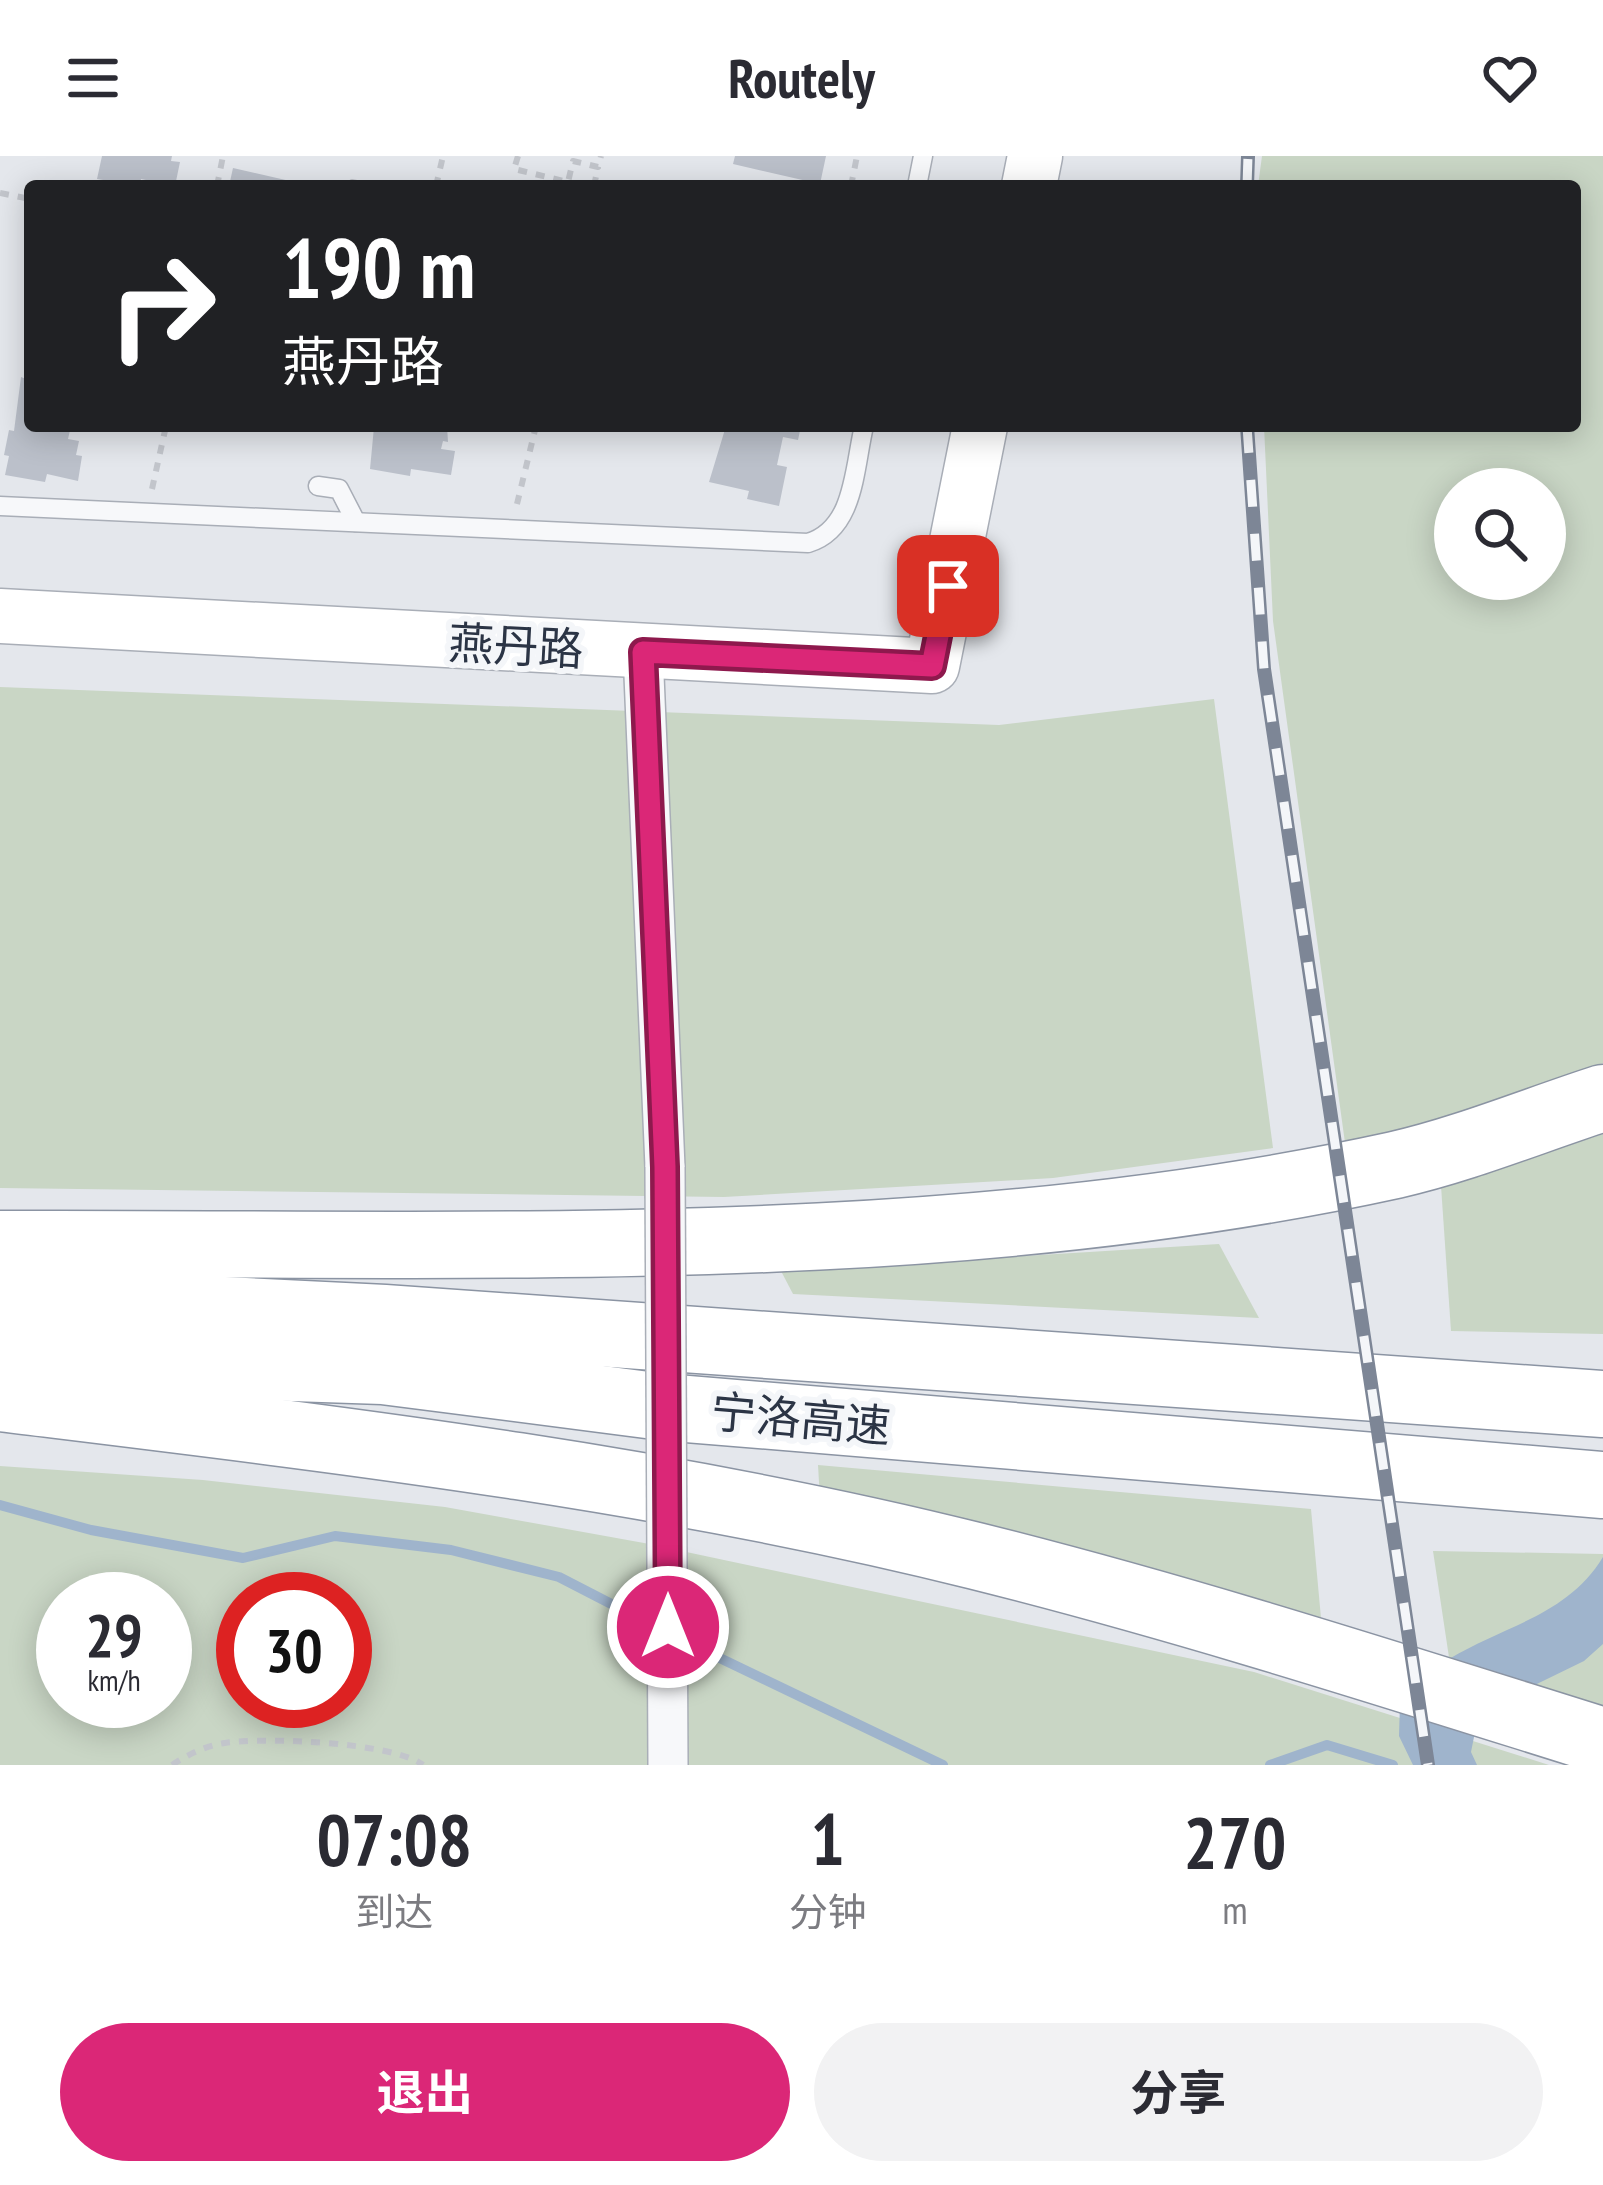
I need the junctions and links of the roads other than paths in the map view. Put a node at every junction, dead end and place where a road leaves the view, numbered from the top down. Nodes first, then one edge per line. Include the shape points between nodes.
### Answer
1 (863, 432) edge
2 (979, 432) edge
3 (318, 486) dead end
4 (0, 506) edge
5 (356, 522) junction
6 (0, 616) edge
7 (643, 652) junction
8 (1603, 1098) edge
9 (0, 1244) edge
10 (0, 1299) edge
11 (0, 1358) edge
12 (0, 1398) edge
13 (1603, 1404) edge
14 (1603, 1485) edge
15 (1603, 1741) edge
16 (668, 1765) edge

1 - 5 lane via 844,517 828,537 808,542
2 - 7 street, 燕丹路 via 932,666
3 - 5 lane via 339,489
4 - 5 lane
6 - 7 street, 燕丹路
7 - 16 street, bridge via 665,1167
8 - 9 highway via 1400,1164 1173,1206 878,1234 411,1248
10 - 13 highway, 宁洛高速
11 - 14 highway, 宁洛高速 via 383,1371 663,1407
12 - 15 highway via 370,1443 952,1550 1223,1622

